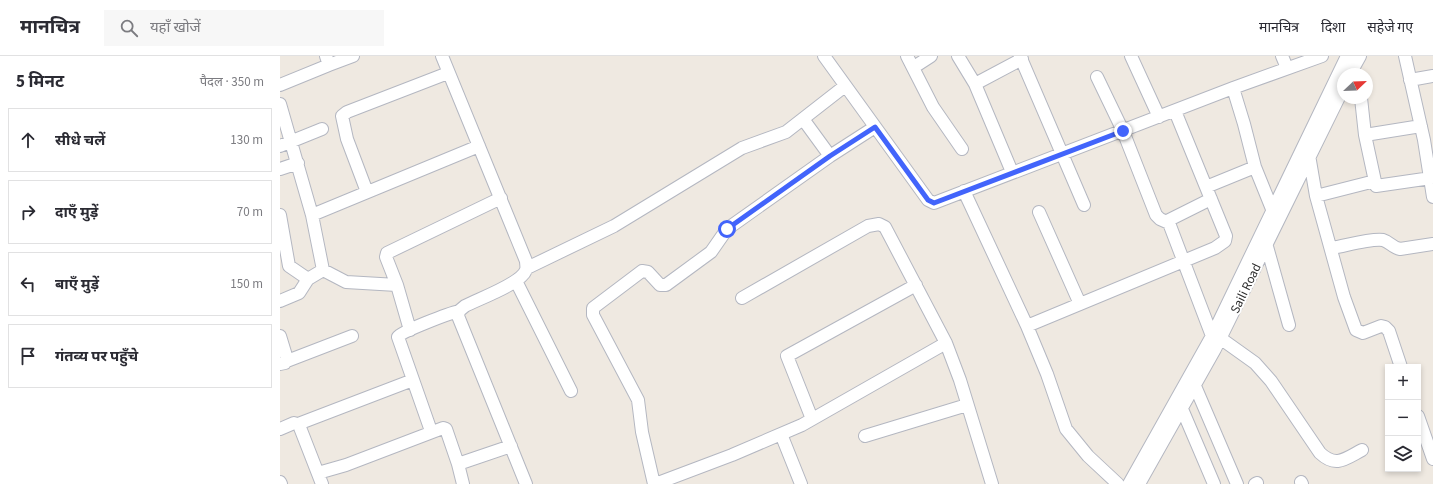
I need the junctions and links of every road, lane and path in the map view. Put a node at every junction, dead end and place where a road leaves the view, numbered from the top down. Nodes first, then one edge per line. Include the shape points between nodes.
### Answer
1 (353, 56) edge
2 (442, 56) edge
3 (824, 56) edge
4 (907, 56) edge
5 (931, 56) edge
6 (958, 56) edge
7 (1131, 56) edge
8 (1282, 56) edge
9 (1322, 56) edge
10 (1347, 56) edge
11 (1360, 56) edge
12 (1406, 56) edge
13 (1021, 58) edge
14 (327, 61) edge
15 (914, 67) junction
16 (1287, 68) junction
17 (1354, 68) edge
18 (448, 73) junction
19 (1433, 76) edge
20 (1097, 77) dead end
21 (1410, 80) junction
22 (975, 84) junction
23 (280, 85) edge
24 (845, 86) junction
25 (1232, 88) junction
26 (1337, 99) edge
27 (280, 104) edge
28 (1362, 104) edge
29 (1175, 111) junction
30 (1159, 117) junction
31 (803, 119) junction
32 (283, 123) edge
33 (1421, 126) junction
34 (875, 127) junction
35 (322, 129) dead end
36 (1123, 131) junction
37 (1365, 135) junction
38 (1428, 139) edge
39 (292, 141) junction
40 (280, 146) edge
41 (479, 146) junction
42 (962, 149) dead end
43 (1306, 151) junction
44 (1061, 154) junction
45 (830, 156) junction
46 (298, 162) junction
47 (1255, 167) junction
48 (280, 169) edge
49 (1012, 172) junction
50 (1431, 178) junction
51 (1375, 181) junction
52 (964, 190) junction
53 (367, 192) junction
54 (1208, 193) junction
55 (1316, 196) junction
56 (1433, 197) edge
57 (501, 198) junction
58 (1084, 205) dead end
59 (1272, 209) junction
60 (1039, 212) dead end
61 (280, 215) edge
62 (312, 215) junction
63 (1167, 221) junction
64 (1266, 244) junction
65 (1433, 244) edge
66 (1332, 248) junction
67 (1184, 261) junction
68 (527, 268) junction
69 (324, 270) junction
70 (308, 279) junction
71 (516, 281) junction
72 (398, 285) junction
73 (916, 285) junction
74 (742, 298) dead end
75 (280, 301) edge
76 (1080, 304) junction
77 (459, 311) junction
78 (1289, 325) dead end
79 (1026, 326) junction
80 (410, 330) junction
81 (280, 336) edge
82 (352, 336) dead end
83 (1216, 337) junction
84 (946, 343) junction
85 (283, 363) edge
86 (1400, 364) edge
87 (413, 380) junction
88 (1195, 386) junction
89 (571, 391) dead end
90 (967, 405) junction
91 (1182, 409) junction
92 (812, 419) junction
93 (298, 424) junction
94 (1421, 425) edge
95 (280, 429) edge
96 (432, 431) junction
97 (781, 434) junction
98 (865, 436) dead end
99 (511, 446) junction
100 (1362, 450) dead end
101 (1433, 459) edge
102 (458, 464) junction
103 (320, 478) edge
104 (463, 484) edge
105 (526, 484) edge
106 (654, 484) edge
107 (801, 484) edge
108 (992, 484) edge
109 (1118, 484) edge
110 (1129, 484) edge
111 (1139, 484) edge
112 (1214, 484) edge
113 (1237, 484) edge

1 - 14 street
2 - 18 street
3 - 24 street
4 - 15 street
5 - 15 street
6 - 22 street
7 - 30 street
8 - 16 street
9 - 16 street
10 - 43 street
11 - 17 street
12 - 21 street
13 - 22 street
13 - 44 street
14 - 23 street
15 - 42 street via 934,107
16 - 25 street
18 - 41 street
18 - 53 street via 342,116 347,139
19 - 21 street
20 - 36 street
21 - 33 street
22 - 49 street
24 - 31 street
24 - 34 street
25 - 29 street
25 - 47 street
26 - 43 street, Saili Road
27 - 32 street
28 - 37 street
29 - 30 street
29 - 54 street
30 - 36 street
31 - 45 street
31 - 68 street via 786,132 742,148 614,226
32 - 39 street
33 - 37 street
33 - 38 street
34 - 45 street
34 - 52 street via 928,200 939,202
35 - 39 street
36 - 44 street
36 - 63 street via 1156,215
37 - 51 street
38 - 50 street
39 - 40 street
39 - 46 street
41 - 53 street
41 - 57 street
43 - 55 street
43 - 59 street
43 - 64 street, Saili Road
44 - 49 street
44 - 58 street
45 - 106 street via 727,229 711,252 666,285 660,285 648,272 642,271 593,308 593,315 638,400 642,432
46 - 48 street
46 - 62 street
47 - 54 street
47 - 59 street
49 - 52 street
50 - 51 street via 1376,186
50 - 56 street
51 - 55 street
52 - 79 street
53 - 62 street
54 - 63 street
54 - 67 street via 1226,240 1215,248
55 - 66 street
57 - 68 street
57 - 72 street via 387,253
59 - 83 street
60 - 76 street
61 - 70 street via 289,266
62 - 69 street
63 - 67 street
64 - 78 street
64 - 83 street, Saili Road
65 - 66 street via 1400,249 1377,240
66 - 86 street via 1344,297 1356,330 1362,333 1385,327
67 - 76 street
67 - 83 street
68 - 71 street
69 - 70 street
69 - 72 street via 346,282
70 - 75 street via 299,293
71 - 77 street via 464,306
71 - 89 street
72 - 80 street
73 - 74 street via 885,227 875,224
73 - 84 street
73 - 92 street via 787,356
76 - 79 street
77 - 80 street
77 - 99 street via 460,322
79 - 109 street via 1047,374 1066,429 1088,456
80 - 87 street via 398,337
81 - 85 street
82 - 85 street
83 - 88 street, Saili Road
83 - 100 street via 1255,364 1271,381 1320,453 1327,459 1337,462
83 - 110 street
84 - 90 street
84 - 92 street
87 - 93 street
87 - 96 street
88 - 91 street, Saili Road
88 - 113 street
90 - 98 street
90 - 108 street
91 - 111 street, Saili Road
91 - 112 street
92 - 97 street
93 - 95 street
93 - 103 street
94 - 101 street
96 - 102 street via 446,429
96 - 103 street
97 - 106 street
97 - 107 street
99 - 102 street
99 - 105 street
102 - 104 street

